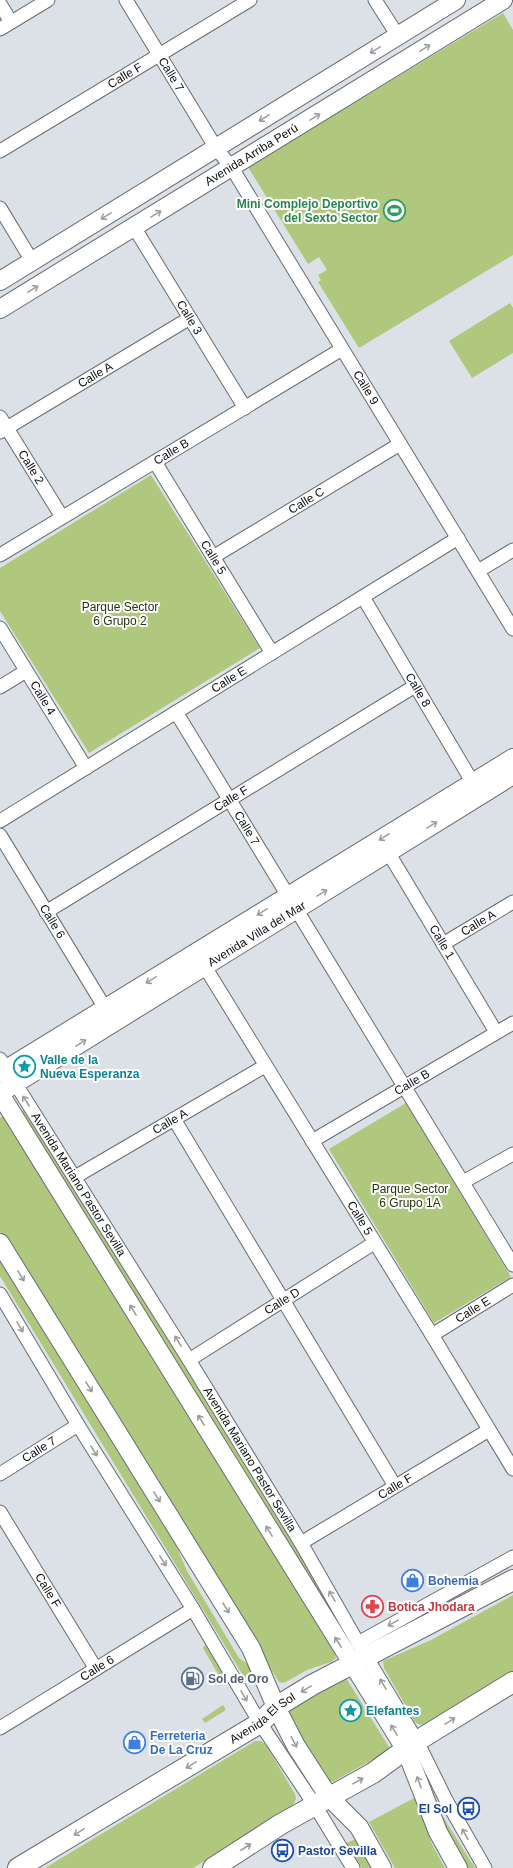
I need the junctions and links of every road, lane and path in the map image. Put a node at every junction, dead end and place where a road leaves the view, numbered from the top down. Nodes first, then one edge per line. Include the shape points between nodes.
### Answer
1 (48, 0) edge
2 (126, 0) edge
3 (250, 0) edge
4 (375, 0) edge
5 (456, 0) edge
6 (503, 0) edge
7 (0, 4) edge
8 (6, 26) edge
9 (398, 36) junction
10 (159, 55) junction
11 (216, 148) junction
12 (0, 151) edge
13 (232, 168) junction
14 (0, 208) edge
15 (134, 227) junction
16 (32, 261) junction
17 (0, 281) edge
18 (0, 309) edge
19 (190, 318) junction
20 (342, 349) junction
21 (245, 408) junction
22 (0, 417) edge
23 (4, 430) edge
24 (400, 444) junction
25 (155, 462) junction
26 (62, 517) junction
27 (458, 538) junction
28 (513, 550) edge
29 (0, 555) edge
30 (213, 557) junction
31 (478, 571) junction
32 (363, 597) junction
33 (0, 628) edge
34 (513, 629) edge
35 (272, 653) junction
36 (26, 671) junction
37 (0, 686) edge
38 (415, 686) junction
39 (176, 712) junction
40 (513, 758) edge
41 (86, 768) junction
42 (513, 775) edge
43 (473, 783) junction
44 (230, 800) junction
45 (0, 821) edge
46 (0, 835) edge
47 (388, 852) junction
48 (293, 902) junction
49 (513, 902) edge
50 (46, 912) junction
51 (443, 944) junction
52 (205, 967) junction
53 (105, 1008) junction
54 (513, 1023) edge
55 (496, 1032) junction
56 (265, 1066) junction
57 (5, 1071) edge
58 (405, 1087) junction
59 (0, 1094) edge
60 (174, 1119) junction
61 (312, 1142) junction
62 (513, 1154) edge
63 (75, 1177) junction
64 (463, 1182) junction
65 (0, 1243) edge
66 (374, 1243) junction
67 (513, 1265) edge
68 (513, 1285) edge
69 (0, 1294) edge
70 (284, 1300) junction
71 (432, 1335) junction
72 (189, 1360) junction
73 (78, 1425) junction
74 (489, 1430) junction
75 (513, 1469) edge
76 (0, 1474) edge
77 (395, 1486) junction
78 (0, 1512) edge
79 (301, 1543) junction
80 (513, 1558) edge
81 (513, 1580) edge
82 (193, 1609) junction
83 (359, 1654) junction
84 (96, 1669) junction
85 (513, 1682) edge
86 (276, 1707) junction
87 (2, 1723) edge
88 (260, 1723) junction
89 (412, 1746) junction
90 (322, 1800) junction
91 (18, 1868) edge
92 (213, 1868) edge
93 (353, 1868) edge
94 (382, 1868) edge
95 (458, 1868) edge
96 (485, 1868) edge

1 - 8 street
2 - 10 street, Calle 7
3 - 10 street, Calle F
4 - 9 street
5 - 9 street, Avenida Arriba Perú
13 -> 6 street, Avenida Arriba Perú
7 - 8 street
9 -> 11 street, Avenida Arriba Perú
10 - 11 street, Calle 7
10 - 12 street, Calle F
11 - 13 street, Calle 9
11 -> 16 street, Avenida Arriba Perú
15 -> 13 street, Avenida Arriba Perú
13 - 20 street, Calle 9
14 - 16 street
18 -> 15 street, Avenida Arriba Perú
15 - 19 street, Calle 3
16 - 17 street, Avenida Arriba Perú
19 - 21 street, Calle 3
19 - 23 street, Calle A
20 - 21 street, Calle B
20 - 24 street, Calle 9
21 - 25 street, Calle B
22 - 23 street, Calle 2
23 - 26 street, Calle 2
24 - 27 street, Calle 9
24 - 30 street, Calle C
25 - 26 street, Calle B
25 - 30 street, Calle 5
26 - 29 street, Calle B
27 - 31 street, Calle 9
27 - 32 street, Calle E
28 - 31 street
30 - 35 street, Calle 5
31 - 34 street, Calle 9
32 - 35 street, Calle E
32 - 38 street, Calle 8
33 - 36 street, Calle 4
35 - 39 street, Calle E
36 - 37 street
36 - 41 street, Calle 4
38 - 43 street, Calle 8
38 - 44 street, Calle F
39 - 41 street, Calle E
39 - 44 street, Calle 7
40 - 43 street, Avenida Villa del Mar
41 - 45 street, Calle E
47 -> 42 street, Avenida Villa del Mar
43 -> 48 street, Avenida Villa del Mar
44 - 48 street, Calle 7
44 - 50 street, Calle F
46 - 50 street, Calle 6
48 -> 47 street, Avenida Villa del Mar
47 - 51 street, Calle 1
48 - 52 street, Avenida Villa del Mar
48 -> 53 street, Avenida Villa del Mar
48 - 58 street
49 - 51 street, Calle A
50 - 53 street, Calle 6
51 - 55 street, Calle 1
52 - 56 street, Calle 5
57 -> 52 street, Avenida Villa del Mar
53 - 57 street, Avenida Villa del Mar
54 - 55 street, Calle B
55 - 58 street, Calle B
56 - 60 street, Calle A
56 - 61 street, Calle 5
57 - 59 street, Avenida Villa del Mar
63 -> 57 street, Avenida Mariano Pastor Sevilla
58 - 61 street, Calle B
58 - 64 street
83 -> 59 street, Avenida Mariano Pastor Sevilla via 338,1642
60 - 63 street, Calle A
60 - 70 street
61 - 66 street, Calle 5
62 - 64 street
72 -> 63 street, Avenida Mariano Pastor Sevilla
64 - 67 street
65 -> 86 street via 251,1648
66 - 70 street, Calle D
66 - 71 street, Calle 5
68 - 71 street, Calle E
69 -> 73 street
70 - 72 street, Calle D
70 - 77 street
71 - 74 street, Calle 5
72 - 79 street, Avenida Mariano Pastor Sevilla
73 - 76 street, Calle 7
73 -> 82 street
74 - 75 street, Calle 5
74 - 77 street, Calle F
77 - 79 street, Calle F
78 - 84 street, Calle F
83 -> 79 street, Avenida Mariano Pastor Sevilla
80 -> 83 street, Avenida El Sol
81 - 83 main road, Avenida El Sol
82 - 84 street, Calle 6
82 -> 88 street
83 -> 86 main road, Avenida El Sol
89 -> 83 street, Avenida Mariano Pastor Sevilla
84 - 87 street, Calle 6
89 -> 85 main road
86 - 88 main road, Avenida El Sol
86 -> 90 street
88 - 90 street
88 -> 91 main road, Avenida El Sol
90 -> 89 main road via 362,1780
95 -> 89 street, Avenida Mariano Pastor Sevilla via 438,1832
96 -> 89 street, Avenida Mariano Pastor Sevilla
92 -> 90 main road
90 - 93 street
90 - 94 street via 359,1827

